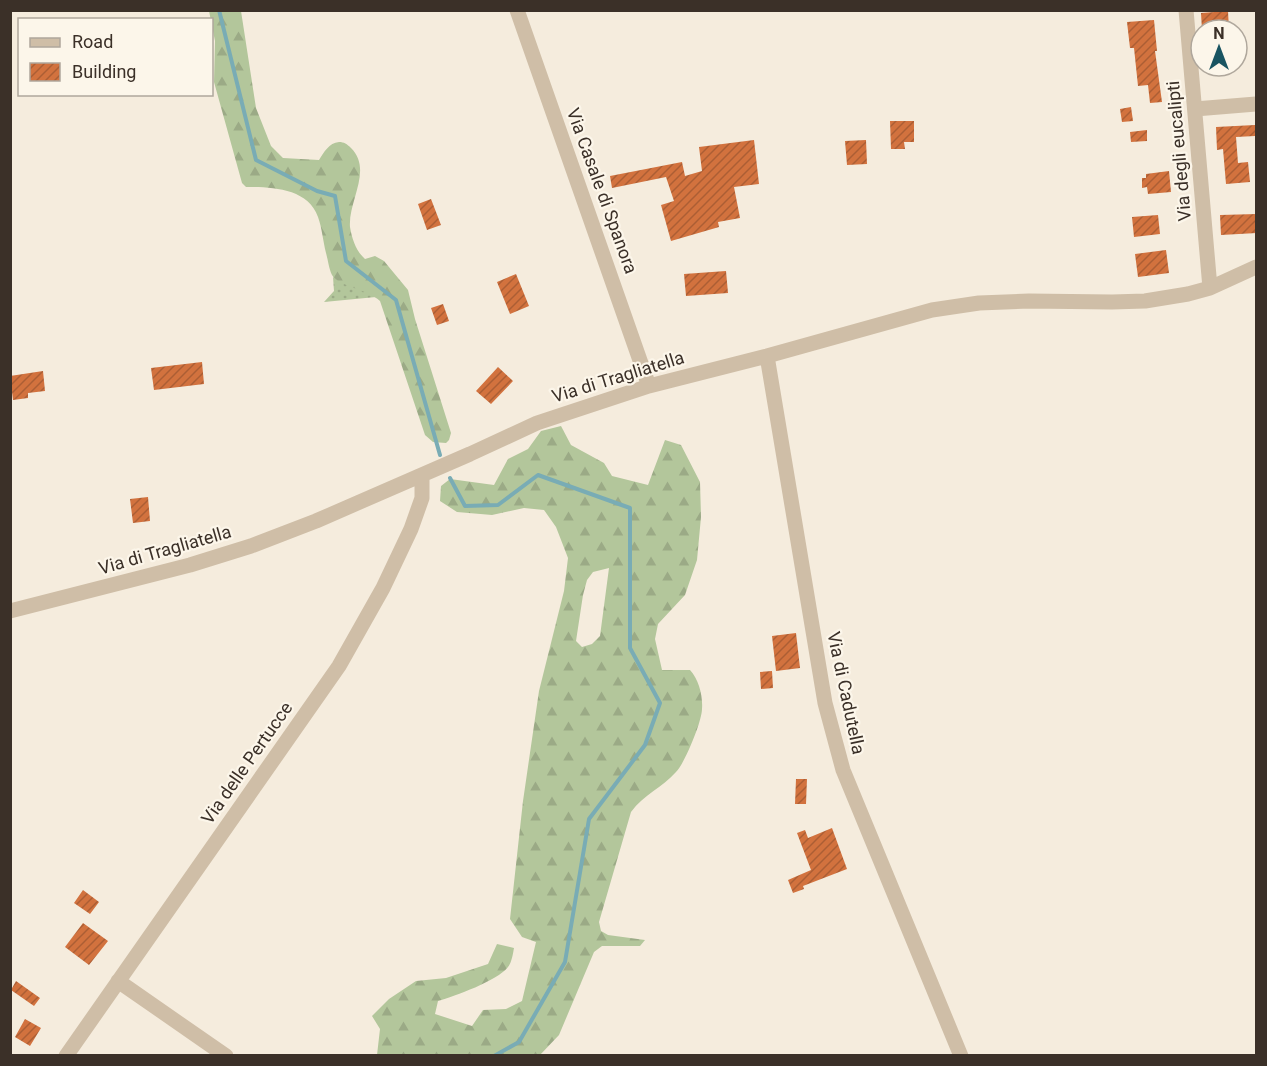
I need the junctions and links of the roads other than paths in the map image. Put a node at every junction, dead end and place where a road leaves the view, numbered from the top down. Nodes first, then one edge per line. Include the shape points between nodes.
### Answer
1 (517, 10) edge
2 (1186, 10) edge
3 (1257, 104) edge
4 (1195, 110) junction
5 (1257, 267) edge
6 (1210, 288) junction
7 (767, 356) junction
8 (649, 386) junction
9 (422, 475) junction
10 (10, 611) edge
11 (118, 981) junction
12 (66, 1056) edge
13 (226, 1056) edge
14 (961, 1056) edge

1 - 8 street, Via Casale di Spanora
2 - 4 street, Via degli eucalipti
3 - 4 street
4 - 6 street, Via degli eucalipti
5 - 6 street, Via di Tragliatella
6 - 7 street, Via di Tragliatella via 1133,302 1029,301 952,306
7 - 8 street, Via di Tragliatella
7 - 14 street, Via di Cadutella via 825,702 839,758
8 - 9 street, Via di Tragliatella via 546,420
9 - 10 street, Via di Tragliatella via 224,555
9 - 11 street, Via delle Pertucce via 421,503 411,529 349,649
11 - 12 street, Via delle Pertucce
11 - 13 street

